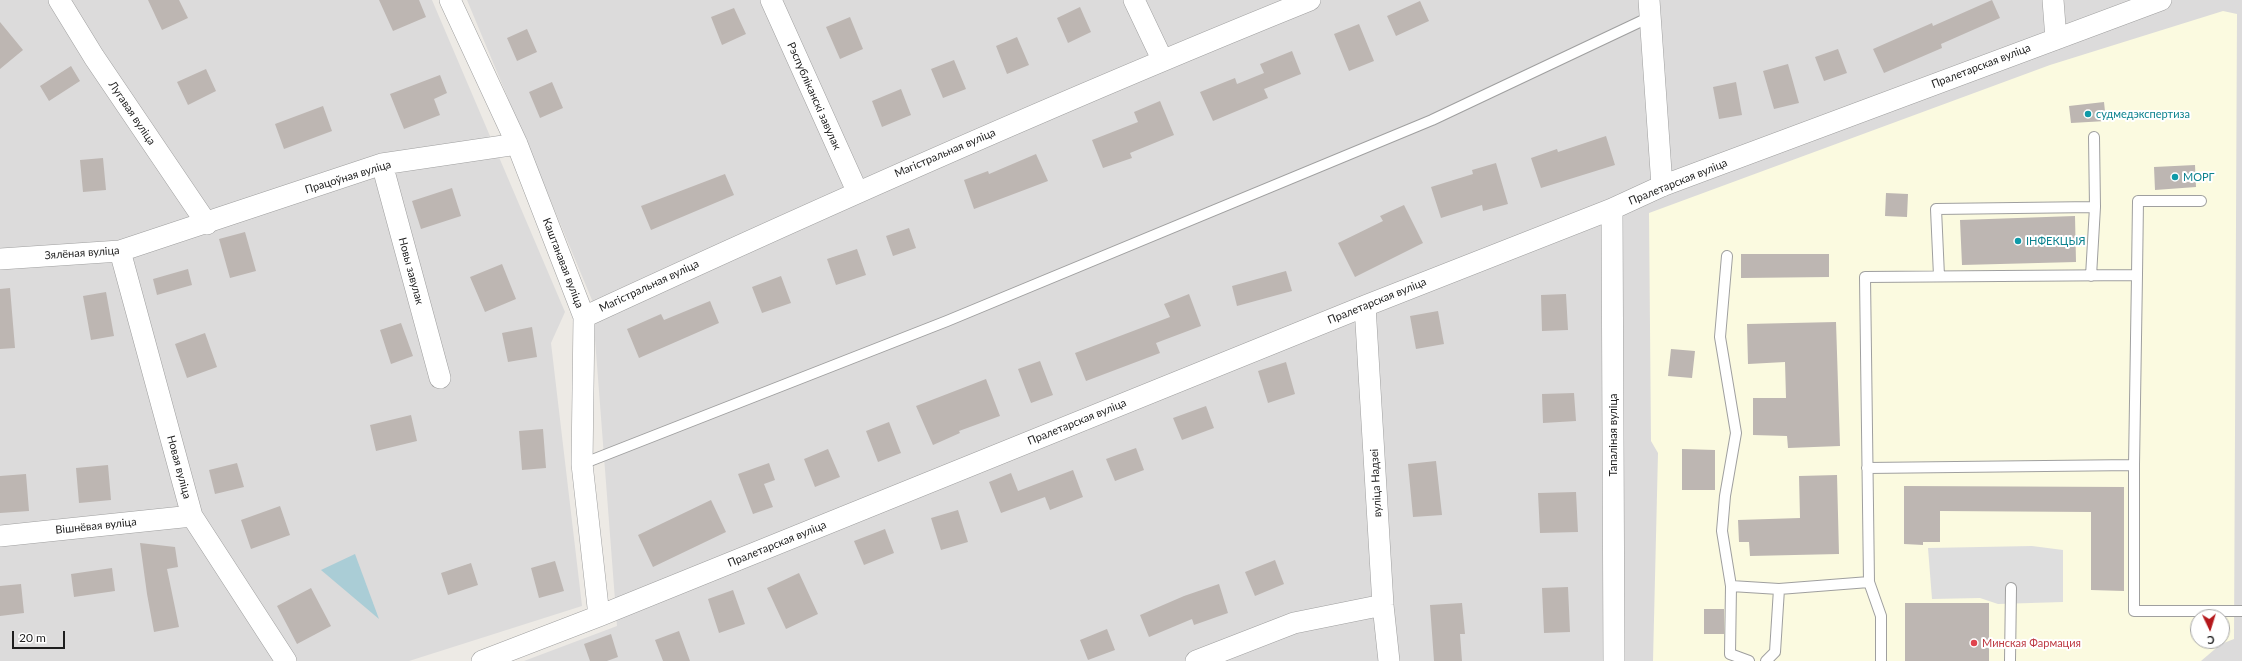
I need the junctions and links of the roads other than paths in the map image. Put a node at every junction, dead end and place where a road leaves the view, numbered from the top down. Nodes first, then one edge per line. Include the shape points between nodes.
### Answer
1 (59, 0) edge
2 (450, 0) edge
3 (770, 0) edge
4 (1134, 0) edge
5 (1310, 0) edge
6 (2053, 0) edge
7 (2161, 0) edge
8 (1651, 6) edge
9 (2056, 39) junction
10 (1162, 60) junction
11 (2094, 137) dead end
12 (517, 144) junction
13 (382, 164) junction
14 (1662, 186) junction
15 (857, 191) junction
16 (2201, 201) dead end
17 (2095, 207) junction
18 (1612, 209) junction
19 (207, 224) junction
20 (120, 251) junction
21 (1727, 256) dead end
22 (0, 259) edge
23 (2137, 275) junction
24 (1940, 276) junction
25 (2092, 276) junction
26 (1365, 306) junction
27 (584, 316) junction
28 (440, 378) dead end
29 (582, 464) junction
30 (2134, 465) junction
31 (1868, 468) junction
32 (192, 516) junction
33 (0, 536) edge
34 (1869, 582) junction
35 (1731, 586) junction
36 (2011, 588) dead end
37 (1779, 589) junction
38 (1383, 605) junction
39 (2242, 611) edge
40 (599, 616) junction
41 (286, 661) edge
42 (482, 661) edge
43 (1196, 661) edge
44 (1389, 661) edge
45 (1614, 661) edge
46 (1749, 661) edge
47 (1766, 661) edge
48 (1881, 661) edge
49 (2010, 661) edge

1 - 19 street, Лугавая вуліца via 94,57
2 - 12 street, Каштанавая вуліца
3 - 15 street, Рэспубліканскі завулак
4 - 10 street
5 - 10 street, Магістральная вуліца
6 - 9 street
7 - 9 street, Пралетарская вуліца
8 - 14 street
8 - 29 lane via 1424,123 947,321
9 - 14 street, Пралетарская вуліца
10 - 15 street, Магістральная вуліца
11 - 17 lane
12 - 13 street, Працоўная вуліца
12 - 27 street, Каштанавая вуліца
13 - 19 street, Працоўная вуліца
13 - 28 street, Новы завулак
14 - 18 street, Пралетарская вуліца
15 - 27 street, Магістральная вуліца
16 - 23 lane via 2138,201
17 - 24 lane via 1936,209
17 - 25 lane
18 - 26 street, Пралетарская вуліца
18 - 45 street, Тапаліная вуліца
19 - 20 street, Зялёная вуліца
20 - 22 street, Зялёная вуліца
20 - 32 street, Новая вуліца
21 - 35 lane via 1720,337 1736,433 1722,531
23 - 25 lane
23 - 30 lane
24 - 25 lane
24 - 31 lane via 1865,277
26 - 38 street, вуліца Надзеі
26 - 40 street, Пралетарская вуліца
27 - 29 street, Каштанавая вуліца
29 - 40 street, Каштанавая вуліца
30 - 31 lane
30 - 39 lane via 2134,611
31 - 34 lane
32 - 33 street, Вішнёвая вуліца
32 - 41 street, Новая вуліца
34 - 37 lane
34 - 48 lane via 1881,616
35 - 37 lane
35 - 46 lane via 1730,654
36 - 49 lane
37 - 47 lane via 1775,652
38 - 43 street via 1294,623
38 - 44 street, вуліца Надзеі
40 - 42 street, Пралетарская вуліца

